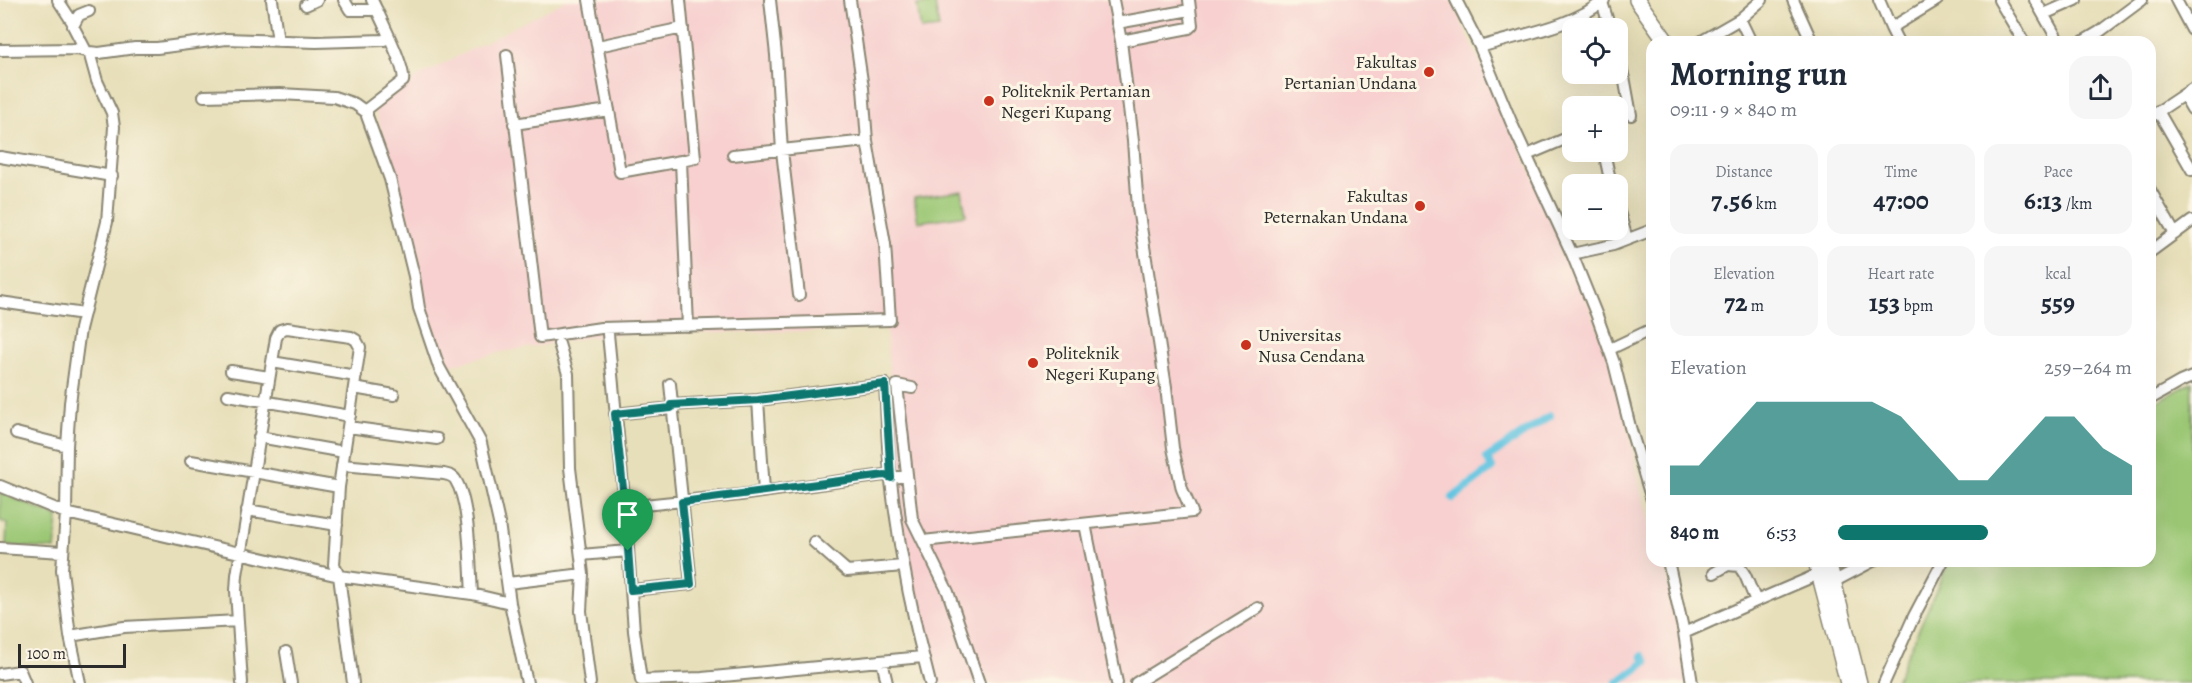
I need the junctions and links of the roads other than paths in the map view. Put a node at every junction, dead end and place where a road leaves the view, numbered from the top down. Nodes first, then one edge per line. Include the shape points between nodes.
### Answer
1 (58, 0) edge
2 (272, 0) edge
3 (317, 0) edge
4 (344, 0) edge
5 (589, 0) edge
6 (680, 0) edge
7 (770, 0) edge
8 (850, 0) edge
9 (1113, 0) edge
10 (1456, 0) edge
11 (1637, 0) edge
12 (1649, 0) edge
13 (1761, 0) edge
14 (1793, 0) edge
15 (1879, 0) edge
16 (1937, 0) edge
17 (1999, 0) edge
18 (2035, 0) edge
19 (2076, 0) edge
20 (2142, 0) edge
21 (2176, 0) edge
22 (1603, 1) edge
23 (306, 5) dead end
24 (374, 5) edge
25 (1190, 5) edge
26 (89, 11) dead end
27 (2044, 14) junction
28 (1607, 18) edge
29 (1740, 19) junction
30 (73, 23) junction
31 (1117, 23) junction
32 (683, 28) junction
33 (1891, 28) junction
34 (2192, 30) edge
35 (1663, 36) edge
36 (1674, 36) edge
37 (1710, 36) edge
38 (1748, 36) edge
39 (1809, 36) edge
40 (1895, 36) edge
41 (2020, 36) edge
42 (2056, 36) edge
43 (2092, 36) edge
44 (388, 37) junction
45 (278, 41) junction
46 (1121, 41) junction
47 (598, 46) junction
48 (1480, 47) junction
49 (0, 50) edge
50 (87, 50) junction
51 (507, 55) dead end
52 (1625, 84) edge
53 (2188, 92) edge
54 (204, 96) dead end
55 (2192, 109) edge
56 (609, 110) junction
57 (366, 112) junction
58 (2156, 113) edge
59 (1631, 115) dead end
60 (2156, 117) edge
61 (514, 124) junction
62 (1562, 140) edge
63 (867, 141) junction
64 (782, 151) junction
65 (733, 155) dead end
66 (1527, 155) junction
67 (0, 157) edge
68 (681, 161) junction
69 (2192, 170) edge
70 (112, 176) junction
71 (2156, 201) edge
72 (2192, 221) edge
73 (1646, 234) edge
74 (2175, 234) junction
75 (1628, 239) edge
76 (1624, 240) edge
77 (2156, 248) edge
78 (1572, 254) junction
79 (799, 295) dead end
80 (0, 302) edge
81 (84, 314) junction
82 (688, 326) junction
83 (1646, 332) edge
84 (608, 334) dead end
85 (560, 344) dead end
86 (1610, 349) junction
87 (272, 362) junction
88 (231, 370) dead end
89 (2192, 372) edge
90 (356, 376) junction
91 (269, 377) junction
92 (2192, 378) edge
93 (670, 384) dead end
94 (354, 388) junction
95 (912, 388) dead end
96 (2156, 390) edge
97 (228, 395) dead end
98 (394, 395) dead end
99 (2156, 396) edge
100 (758, 400) junction
101 (265, 401) junction
102 (671, 407) junction
103 (615, 414) junction
104 (349, 421) junction
105 (16, 432) dead end
106 (259, 437) junction
107 (437, 439) dead end
108 (67, 446) junction
109 (344, 452) junction
110 (191, 461) dead end
111 (342, 465) junction
112 (254, 473) junction
113 (907, 476) junction
114 (891, 478) junction
115 (1646, 480) edge
116 (0, 486) edge
117 (339, 487) junction
118 (764, 491) junction
119 (682, 502) junction
120 (625, 507) junction
121 (247, 510) junction
122 (66, 513) junction
123 (1085, 524) junction
124 (338, 525) junction
125 (923, 541) junction
126 (814, 542) dead end
127 (0, 548) edge
128 (628, 551) junction
129 (62, 552) junction
130 (241, 553) junction
131 (581, 555) junction
132 (903, 566) junction
133 (1669, 567) edge
134 (1724, 567) edge
135 (1740, 567) edge
136 (1829, 567) edge
137 (1862, 567) edge
138 (1940, 567) edge
139 (1946, 567) edge
140 (1818, 568) edge
141 (1714, 573) dead end
142 (583, 574) junction
143 (339, 576) junction
144 (1833, 582) junction
145 (508, 583) junction
146 (631, 590) junction
147 (472, 594) junction
148 (1756, 602) junction
149 (510, 603) junction
150 (1258, 608) dead end
151 (238, 621) junction
152 (1684, 633) junction
153 (70, 636) junction
154 (286, 652) dead end
155 (922, 657) junction
156 (882, 661) junction
157 (0, 674) edge
158 (641, 681) edge
159 (25, 683) edge
160 (80, 683) edge
161 (242, 683) edge
162 (291, 683) edge
163 (353, 683) edge
164 (527, 683) edge
165 (590, 683) edge
166 (887, 683) edge
167 (930, 683) edge
168 (979, 683) edge
169 (1117, 683) edge
170 (1137, 683) edge
171 (1692, 683) edge
172 (1848, 683) edge
173 (1859, 683) edge
174 (1884, 683) edge
175 (1891, 683) edge

1 - 30 street
2 - 45 street
3 - 23 street
4 - 24 street via 350,10
5 - 47 street
6 - 32 street
7 - 64 street
8 - 63 street
9 - 31 street
10 - 48 street
11 - 35 highway
12 - 36 highway
13 - 29 street
14 - 39 street
15 - 33 street
16 - 33 street
17 - 41 street
18 - 27 street
19 - 27 street
20 - 43 street
21 - 34 street
22 - 28 street
22 - 48 street via 1574,18
24 - 44 street
25 - 31 street
25 - 46 street via 1189,28
26 - 30 street
27 - 42 street
29 - 37 street
29 - 38 street
30 - 50 street
31 - 46 street
32 - 47 street
32 - 68 street via 695,158
33 - 40 street
44 - 45 street
44 - 57 street via 405,78
45 - 50 street via 226,39 99,53
46 - 123 street via 1138,208 1173,448 1182,489 1192,512
47 - 56 street
48 - 66 street
49 - 50 street
50 - 70 street via 112,113
51 - 61 street
52 - 59 street
53 - 55 street
53 - 58 street
54 - 57 street via 334,97
56 - 61 street
56 - 68 street via 620,172
57 - 145 street via 390,179 419,308 439,367 481,443
60 - 69 street
61 - 82 street via 540,337 601,328
62 - 66 street
63 - 64 street
63 - 82 street via 885,244 890,320
64 - 65 street
64 - 79 street
66 - 78 street
67 - 70 street
68 - 82 street
70 - 81 street via 107,222
71 - 74 street
72 - 74 street
73 - 75 street
74 - 77 street
76 - 78 street
78 - 86 street
80 - 81 street
81 - 108 street
83 - 86 street
84 - 103 street
85 - 131 street via 567,374 570,468
86 - 115 street
87 - 90 street
87 - 90 street via 276,338 283,328 351,338 360,350
87 - 91 street
88 - 91 street
89 - 96 street
90 - 94 street
91 - 101 street
92 - 99 street
93 - 102 street
94 - 98 street
94 - 104 street
95 - 113 street via 897,385
97 - 101 street
100 - 102 street
100 - 114 street via 885,384
100 - 118 street
101 - 104 street
101 - 106 street
102 - 103 street
102 - 119 street
103 - 120 street
104 - 107 street
104 - 109 street
105 - 108 street
106 - 109 street
106 - 112 street
108 - 122 street
109 - 111 street
110 - 112 street
111 - 117 street
111 - 147 street via 454,478 464,506
112 - 117 street
112 - 121 street
113 - 114 street
113 - 125 street via 912,519
114 - 118 street via 885,475
114 - 132 street
116 - 122 street
117 - 124 street
118 - 119 street
119 - 120 street
119 - 146 street via 691,584
120 - 128 street
121 - 124 street
121 - 130 street
122 - 129 street
122 - 130 street
123 - 125 street
123 - 169 street
124 - 143 street via 334,565
125 - 168 street via 948,592
126 - 132 street via 847,571
127 - 129 street
128 - 131 street
128 - 146 street
129 - 153 street via 63,596
130 - 143 street
130 - 151 street via 236,591
131 - 142 street
132 - 155 street
133 - 152 street
134 - 141 street
135 - 148 street
136 - 144 highway
137 - 144 street
138 - 174 street
139 - 175 street
140 - 148 street
140 - 172 highway
142 - 145 street
142 - 165 street via 580,611
143 - 147 street
143 - 163 street
144 - 173 highway
145 - 149 street
146 - 158 street
147 - 149 street
148 - 152 street
149 - 164 street
150 - 170 street
151 - 153 street via 124,627
151 - 161 street
152 - 171 street
153 - 160 street
154 - 162 street
155 - 156 street
155 - 167 street
156 - 158 street
156 - 166 street
157 - 159 street via 20,671

